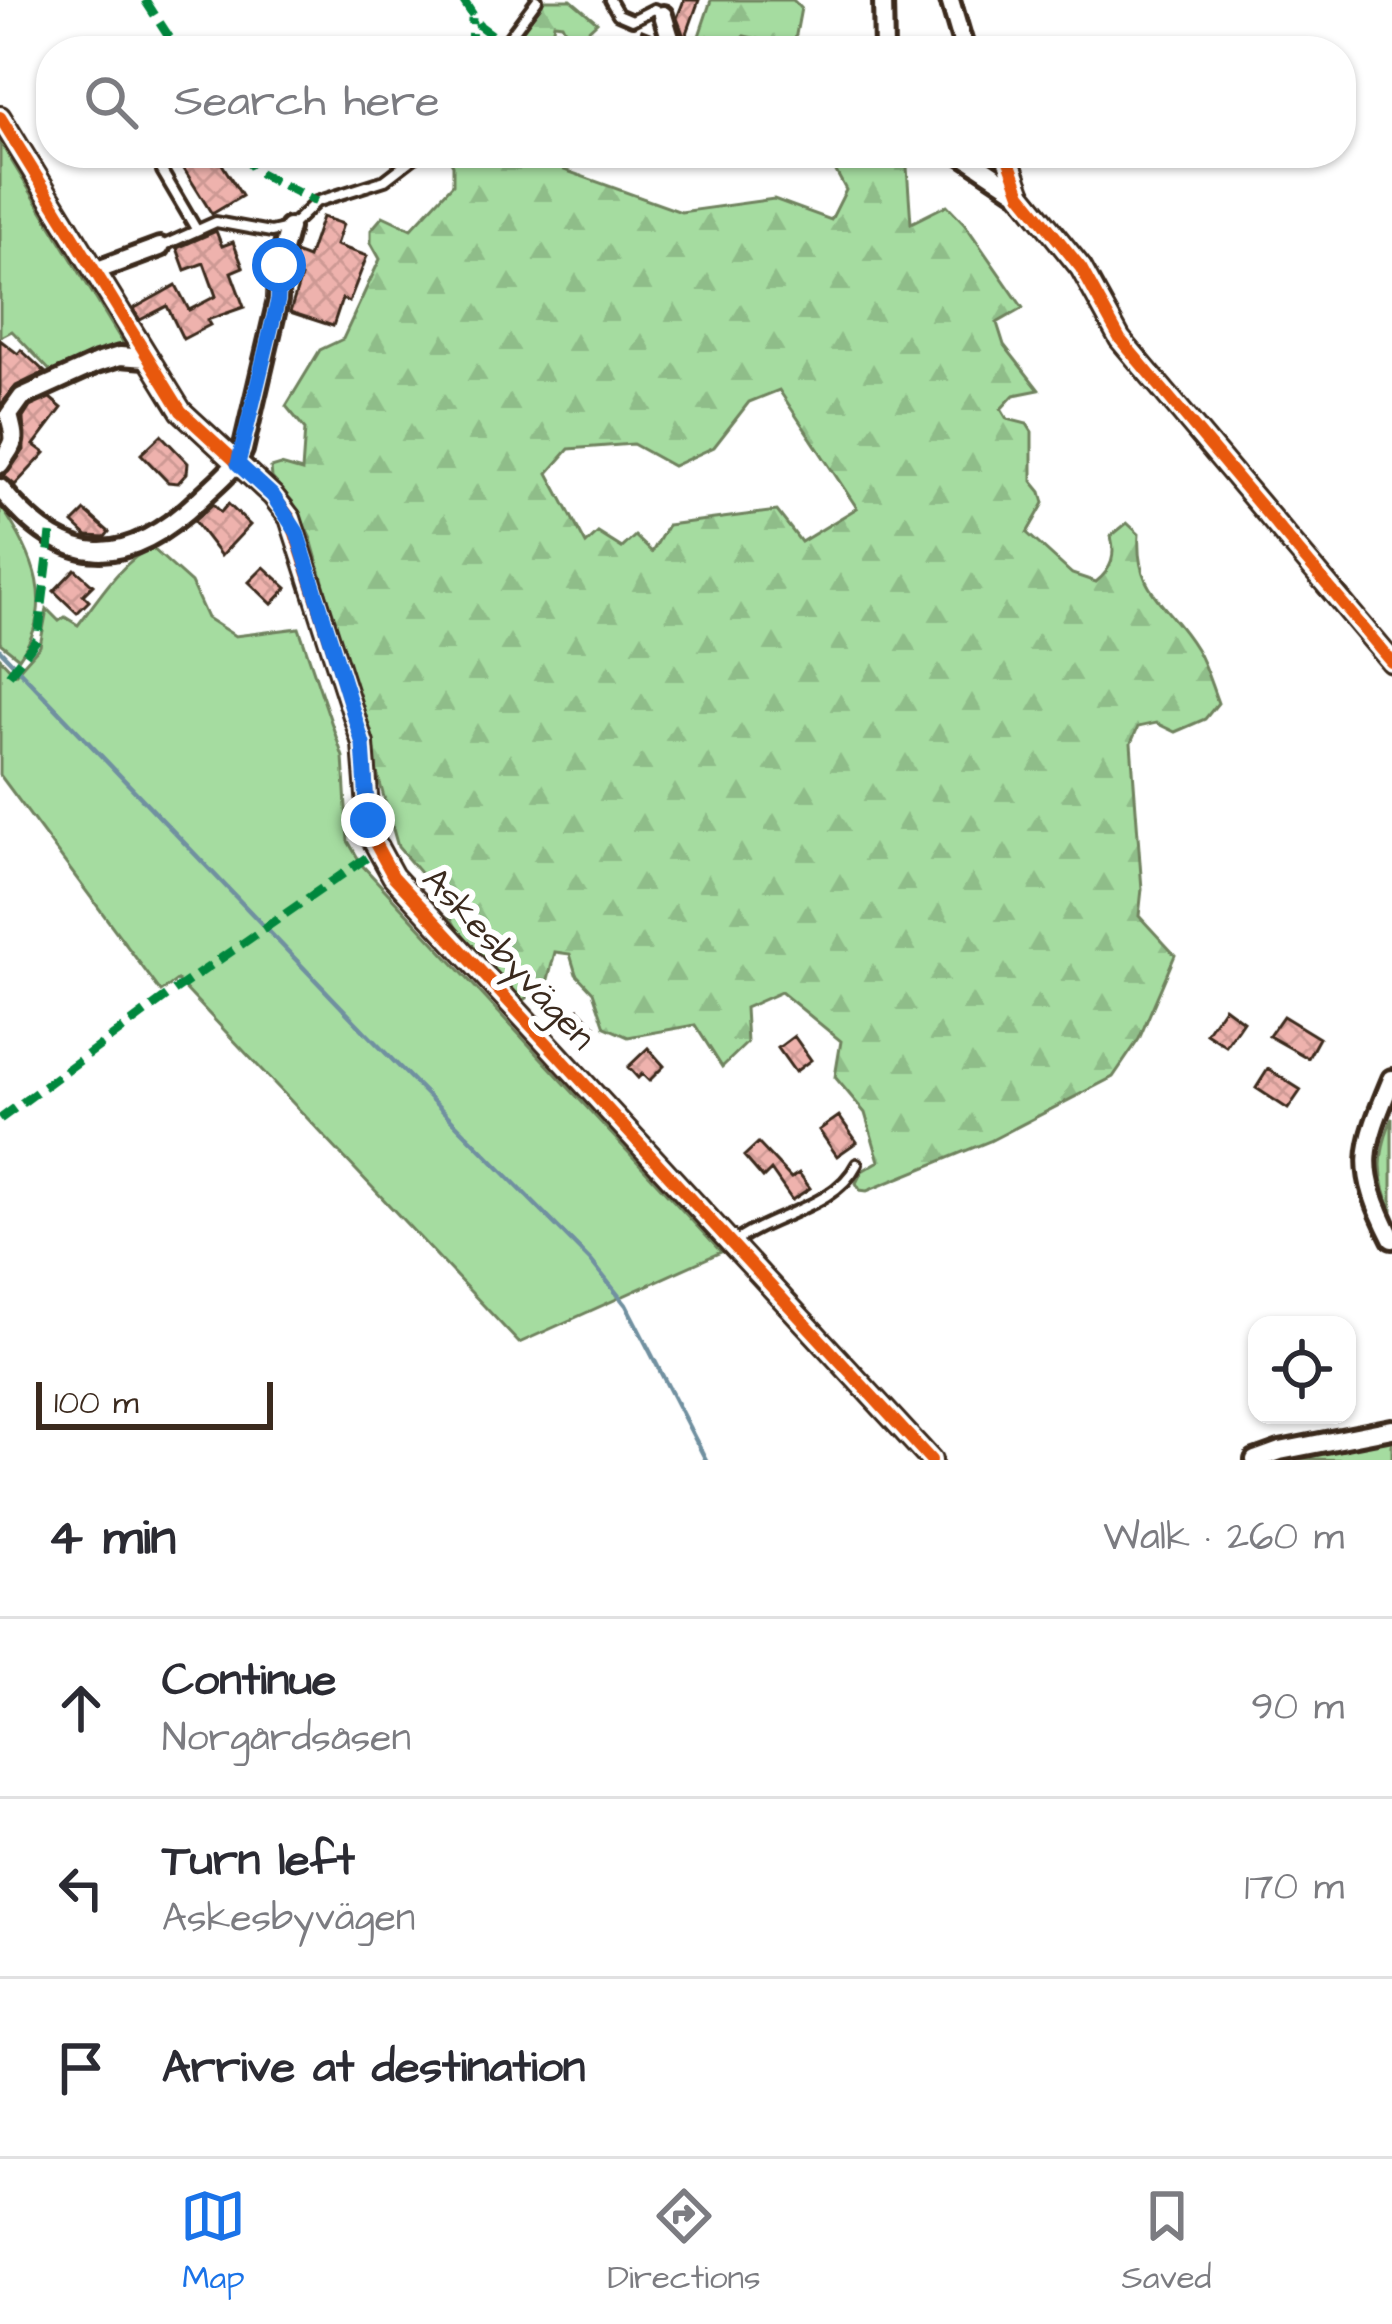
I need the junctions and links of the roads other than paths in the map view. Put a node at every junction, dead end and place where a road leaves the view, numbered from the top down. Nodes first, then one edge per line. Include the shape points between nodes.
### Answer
1 (538, 0) edge
2 (610, 0) edge
3 (883, 0) edge
4 (950, 0) edge
5 (663, 15) joint
6 (510, 36) edge
7 (669, 36) edge
8 (884, 36) edge
9 (961, 36) edge
10 (0, 117) edge
11 (401, 168) edge
12 (982, 168) edge
13 (1011, 168) edge
14 (162, 171) dead end
15 (1021, 194) junction
16 (289, 228) junction
17 (196, 229) junction
18 (160, 248) joint
19 (95, 271) junction
20 (146, 358) junction
21 (0, 464) edge
22 (238, 464) junction
23 (0, 488) edge
24 (1392, 662) edge
25 (1392, 1079) edge
26 (857, 1164) dead end
27 (1392, 1239) edge
28 (732, 1244) junction
29 (1392, 1429) edge
30 (931, 1460) edge
31 (1255, 1460) edge

1 - 6 lane
2 - 5 lane via 632,20 654,9
3 - 8 street
4 - 9 street
5 - 7 street
10 - 19 street, Askesbyvägen
11 - 16 lane via 316,202
12 - 15 street
13 - 15 street
14 - 17 lane
15 - 24 street via 1081,268 1120,339
16 - 17 lane via 215,221
16 - 22 street
17 - 18 lane
18 - 19 street
19 - 20 street, Askesbyvägen
20 - 21 street via 113,357 22,397 9,415 14,445
20 - 22 street, Askesbyvägen via 181,410
22 - 23 street via 164,531 99,554 63,542
22 - 28 street, Askesbyvägen via 297,532 363,744 376,851
25 - 27 street via 1365,1177
26 - 28 lane via 841,1188
28 - 30 street, Askesbyvägen
29 - 31 street

